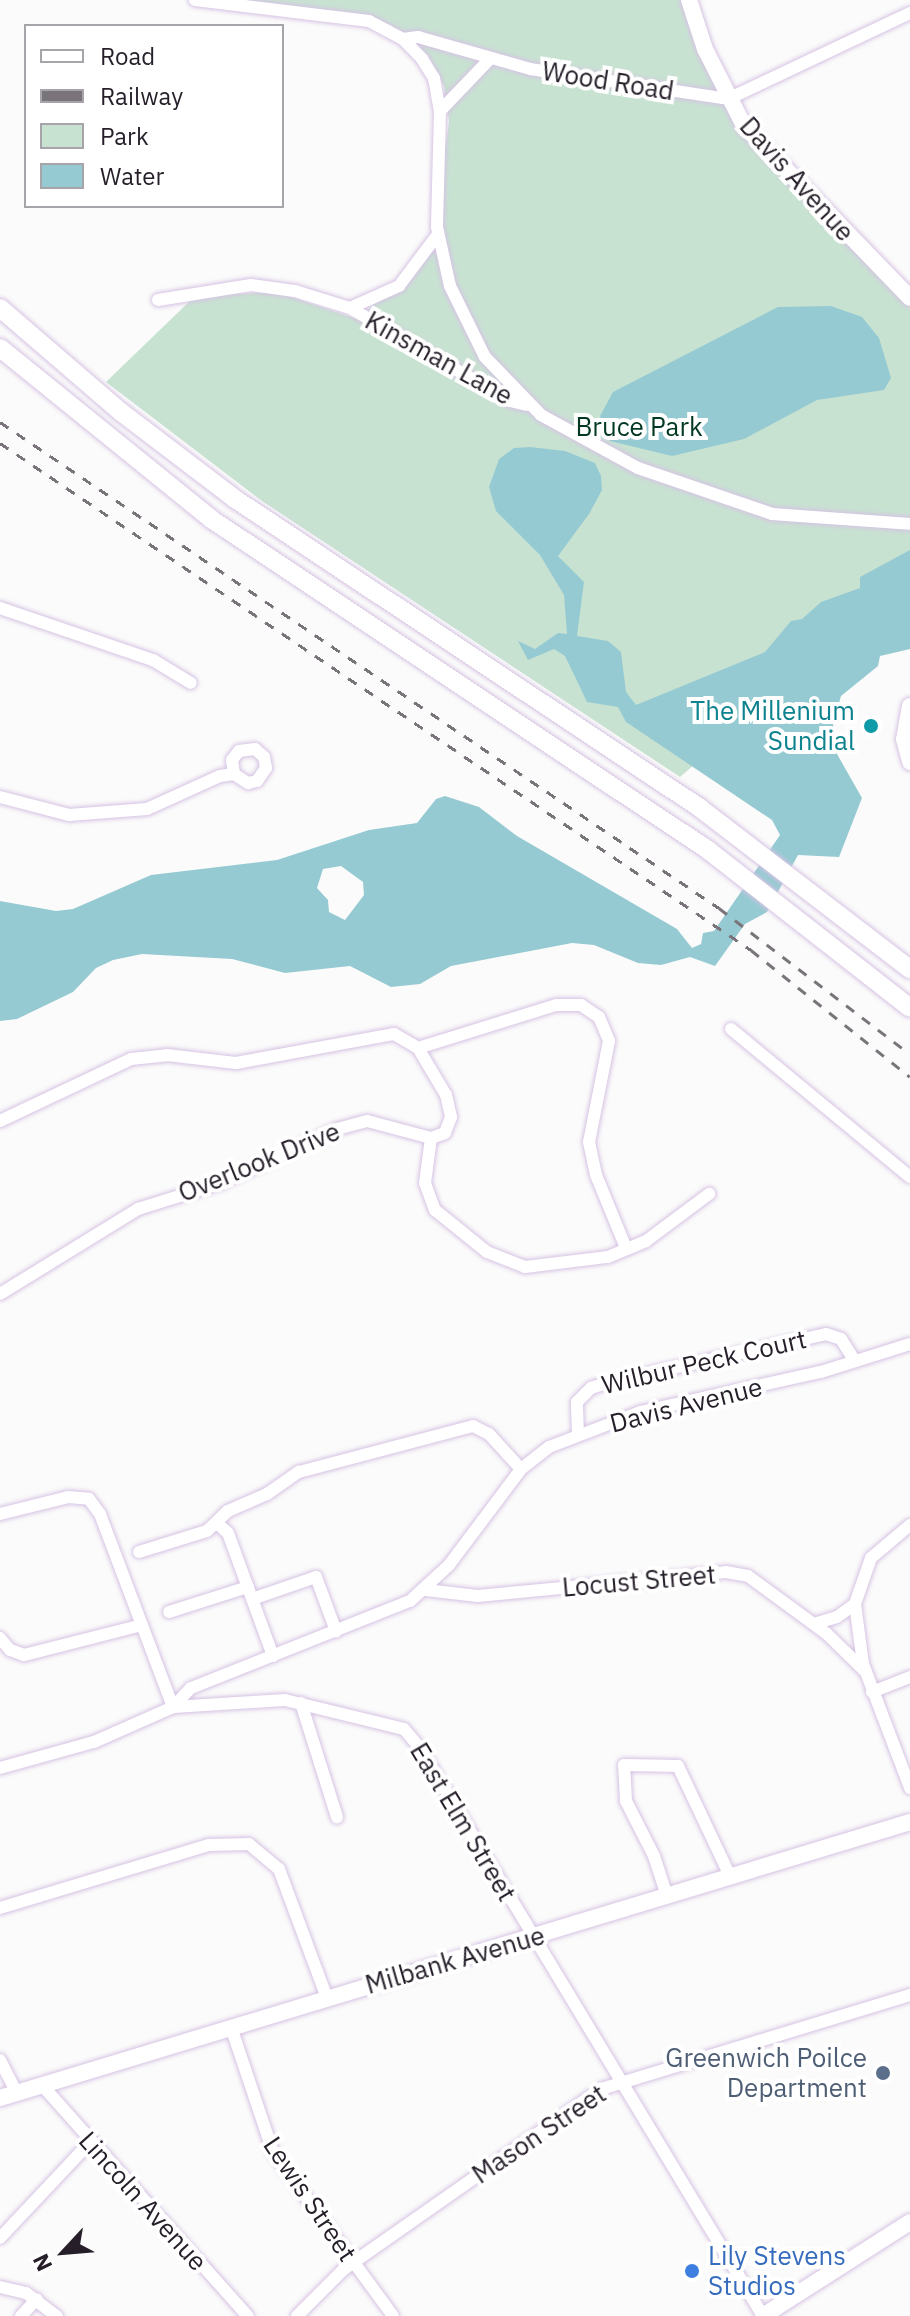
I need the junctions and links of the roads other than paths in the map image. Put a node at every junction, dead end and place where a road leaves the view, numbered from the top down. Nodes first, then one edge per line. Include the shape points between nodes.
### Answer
1 (195, 0) edge
2 (689, 0) edge
3 (910, 13) edge
4 (403, 39) junction
5 (488, 61) junction
6 (728, 99) junction
7 (440, 111) junction
8 (438, 234) junction
9 (910, 298) edge
10 (0, 299) edge
11 (158, 300) dead end
12 (0, 308) edge
13 (350, 308) junction
14 (38, 342) junction
15 (0, 348) edge
16 (0, 362) edge
17 (530, 406) junction
18 (69, 408) junction
19 (910, 524) edge
20 (3, 612) edge
21 (191, 683) dead end
22 (910, 706) edge
23 (910, 762) edge
24 (234, 774) dead end
25 (0, 797) edge
26 (910, 969) edge
27 (910, 1008) edge
28 (731, 1029) dead end
29 (418, 1048) junction
30 (0, 1121) edge
31 (431, 1138) junction
32 (910, 1177) edge
33 (709, 1194) dead end
34 (626, 1248) junction
35 (0, 1294) edge
36 (910, 1344) edge
37 (855, 1361) junction
38 (578, 1435) junction
39 (521, 1469) junction
40 (0, 1514) edge
41 (218, 1524) junction
42 (910, 1525) edge
43 (139, 1552) dead end
44 (426, 1590) junction
45 (250, 1593) junction
46 (855, 1601) junction
47 (169, 1612) dead end
48 (814, 1624) junction
49 (142, 1625) junction
50 (336, 1631) junction
51 (0, 1638) edge
52 (273, 1656) junction
53 (866, 1672) junction
54 (910, 1677) edge
55 (872, 1692) junction
56 (301, 1703) junction
57 (173, 1707) junction
58 (0, 1768) edge
59 (910, 1788) edge
60 (337, 1817) dead end
61 (910, 1822) edge
62 (730, 1876) junction
63 (667, 1896) junction
64 (0, 1908) edge
65 (533, 1937) junction
66 (910, 1995) edge
67 (327, 1998) junction
68 (231, 2027) junction
69 (0, 2060) edge
70 (621, 2082) junction
71 (41, 2084) junction
72 (8, 2094) edge
73 (90, 2142) junction
74 (910, 2222) edge
75 (0, 2238) edge
76 (353, 2263) junction
77 (0, 2287) edge
78 (37, 2299) junction
79 (21, 2316) edge
80 (57, 2316) edge
81 (248, 2316) edge
82 (297, 2316) edge
83 (393, 2316) edge
84 (763, 2316) edge

1 - 4 street, Wood Road via 345,17
2 - 6 main road, Davis Avenue
3 - 6 street
4 - 5 street, Wood Road via 418,37
4 - 7 street via 429,68
5 - 6 street, Wood Road
5 - 7 street
6 - 9 main road, Davis Avenue via 762,149
7 - 8 street
8 - 13 street, Kinsman Lane via 399,286
8 - 17 street via 461,317 493,366
10 - 14 highway
11 - 13 street, Kinsman Lane via 251,285
12 - 14 highway
13 - 17 street, Kinsman Lane via 510,401
14 - 26 highway via 235,499 762,852
15 - 18 highway
16 - 18 highway
17 - 19 street via 561,429 625,462 772,514
18 - 27 highway via 241,540 745,876
20 - 21 street via 153,660
22 - 23 main road via 904,739
24 - 25 street via 147,809 69,815
28 - 32 street
29 - 30 street via 394,1034 236,1063 151,1055 105,1070
29 - 31 street via 450,1107 445,1133
29 - 34 street via 556,1005 581,1005 599,1017 609,1041 589,1142 596,1175
31 - 34 street via 429,1199 444,1219 487,1252 525,1267 595,1261
31 - 35 street, Overlook Drive via 367,1121 337,1129 209,1188 138,1209
33 - 34 street via 646,1241
36 - 37 street, Davis Avenue
37 - 38 street, Davis Avenue via 677,1401
37 - 38 street, Wilbur Peck Court via 841,1339 826,1334 610,1382 591,1388 577,1402
38 - 39 street, Davis Avenue
39 - 41 street via 489,1434 473,1426 299,1472 228,1511
39 - 44 street, Davis Avenue
40 - 49 street via 68,1497 89,1499 100,1514
41 - 43 street
41 - 45 street via 228,1533
42 - 46 street via 871,1558
44 - 48 street, Locust Street via 478,1596 726,1572 756,1579
44 - 50 street, Davis Avenue via 400,1607
45 - 47 street
45 - 50 street via 316,1577
45 - 52 street
46 - 48 street via 844,1614
46 - 53 street
48 - 53 street, Locust Street
49 - 51 street via 24,1655 10,1650
49 - 57 street
50 - 52 street, Davis Avenue
52 - 57 street, Davis Avenue via 191,1688
53 - 55 street
54 - 55 street
55 - 59 street
56 - 57 street, East Elm Street
56 - 60 street
56 - 65 street, East Elm Street via 374,1718 412,1736
57 - 58 street, East Elm Street via 94,1742
61 - 62 main road, Milbank Avenue
62 - 63 main road, Milbank Avenue
62 - 63 street via 678,1766 624,1765 626,1801
63 - 65 main road, Milbank Avenue
64 - 67 street via 209,1845 249,1844 279,1869
65 - 67 main road, Milbank Avenue
65 - 70 street, East Elm Street
66 - 70 street, Mason Street
67 - 68 main road, Milbank Avenue
68 - 71 main road, Milbank Avenue
68 - 76 street, Lewis Street via 273,2152
69 - 72 street
70 - 76 street, Mason Street via 601,2089
70 - 84 street, East Elm Street
71 - 72 main road, Milbank Avenue
71 - 73 street, Lincoln Avenue
73 - 75 street
73 - 81 street, Lincoln Avenue
74 - 84 main road
76 - 82 street, Mason Street
76 - 83 street, Lewis Street
77 - 78 street
78 - 79 street
78 - 80 street

